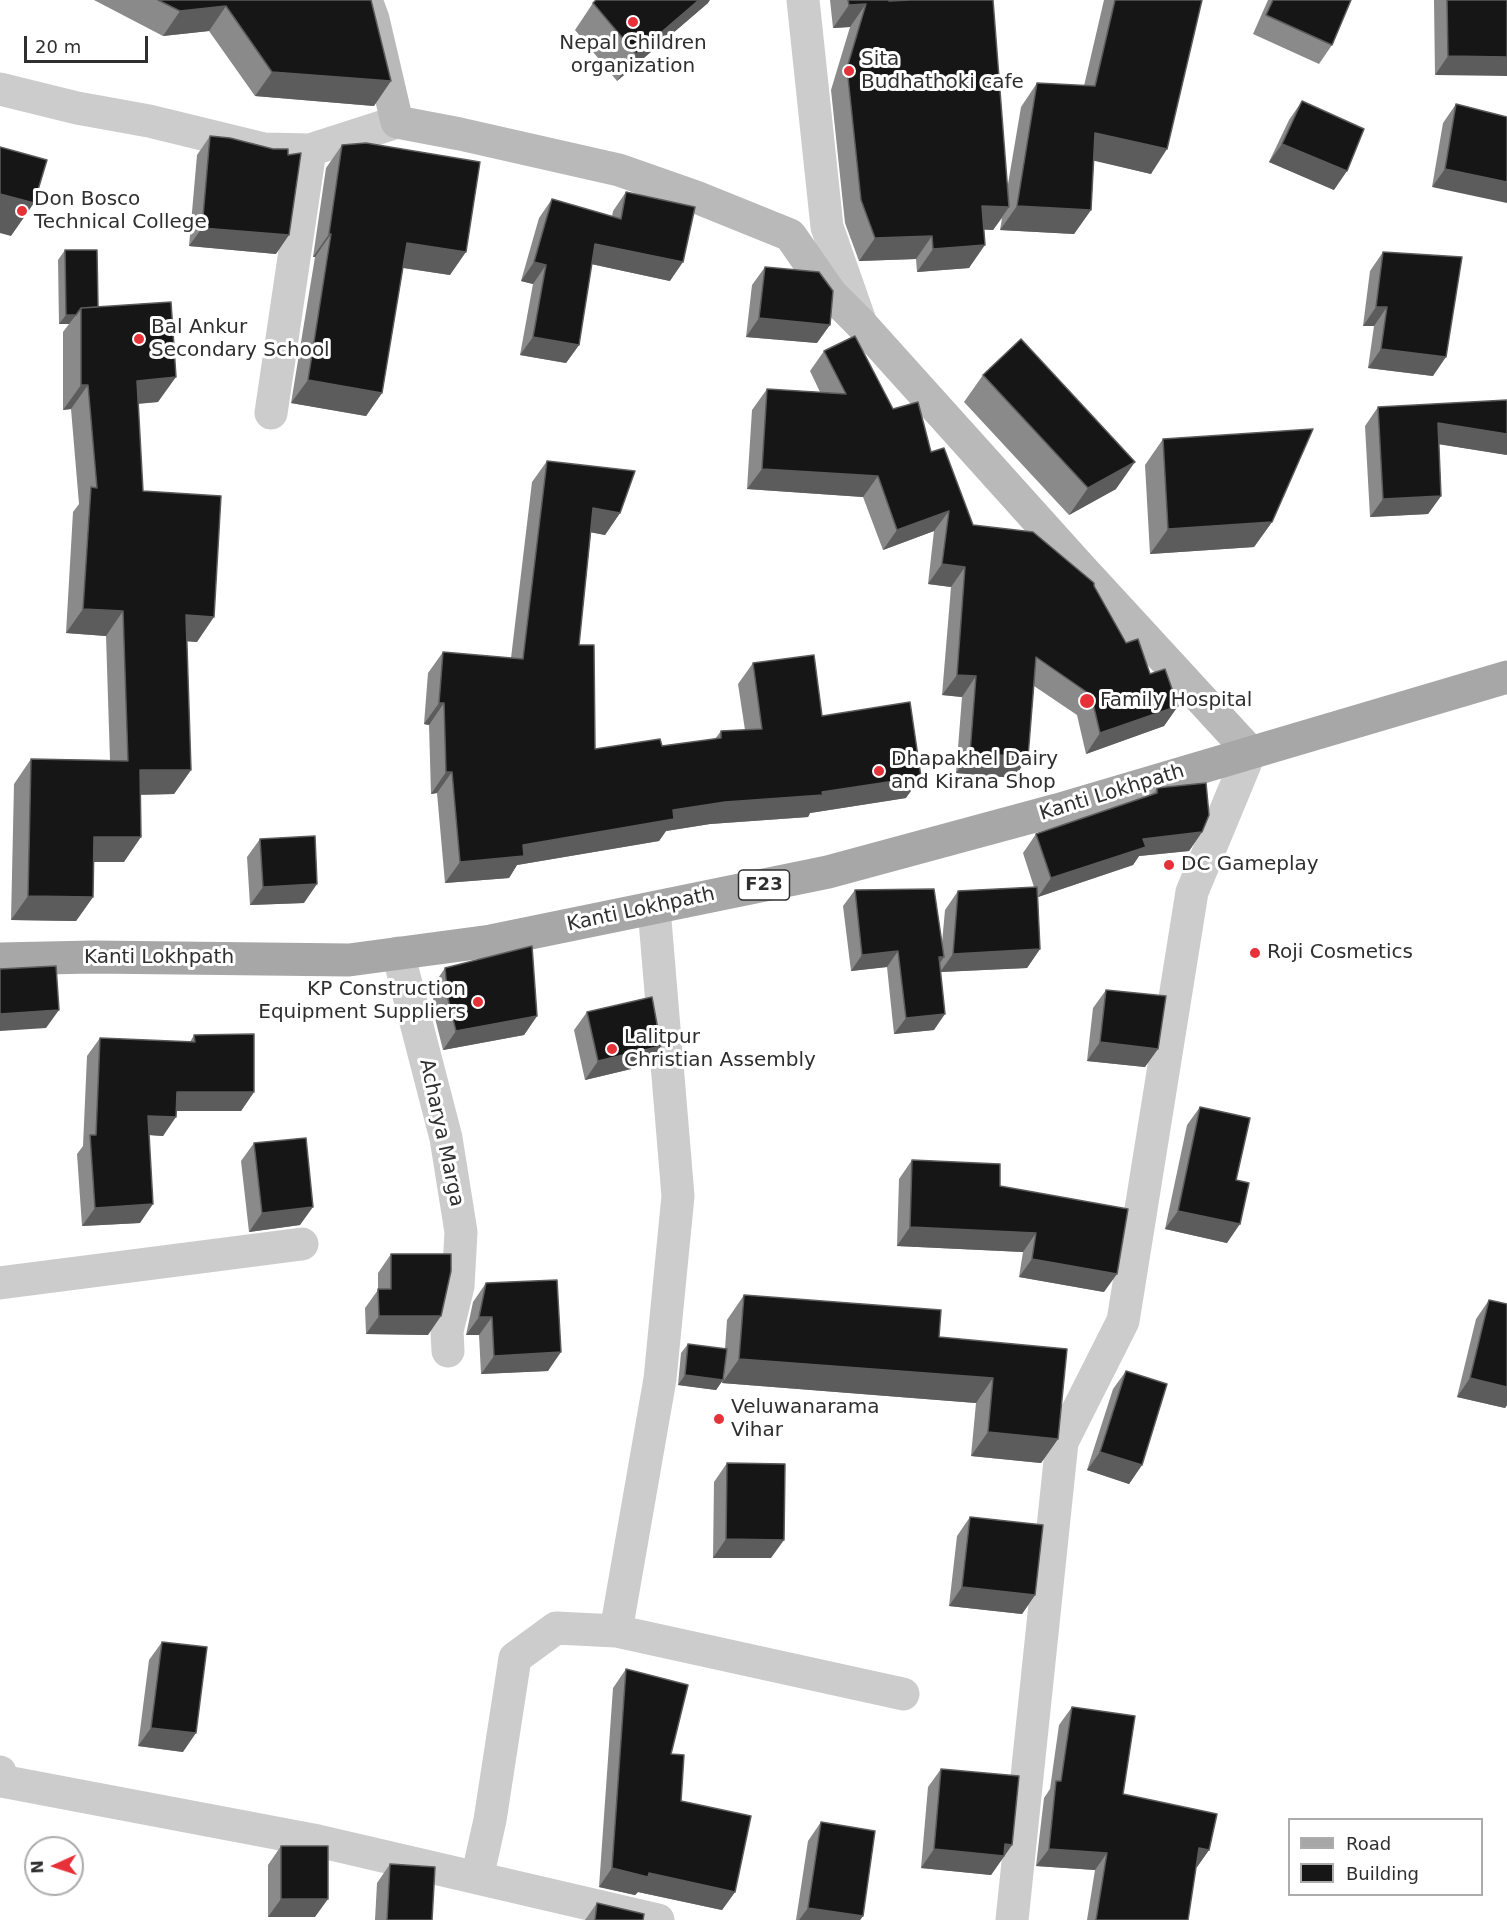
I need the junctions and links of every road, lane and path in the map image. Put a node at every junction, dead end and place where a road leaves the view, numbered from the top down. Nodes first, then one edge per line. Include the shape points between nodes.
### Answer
1 (366, 0) edge
2 (803, 0) edge
3 (0, 89) edge
4 (397, 122) junction
5 (310, 150) junction
6 (861, 324) junction
7 (271, 413) dead end
8 (1507, 677) edge
9 (1250, 752) junction
10 (654, 908) junction
11 (398, 953) junction
12 (0, 959) edge
13 (302, 1244) dead end
14 (0, 1283) edge
15 (448, 1352) dead end
16 (615, 1631) junction
17 (903, 1694) dead end
18 (0, 1772) edge
19 (0, 1782) edge
20 (477, 1878) junction
21 (658, 1920) edge
22 (1012, 1920) edge

1 - 4 main road
2 - 6 street via 826,227
3 - 5 street via 264,149
4 - 5 street
4 - 6 main road via 619,170 790,235 831,294
5 - 7 street
6 - 9 main road
8 - 9 main road, Kanti Lokhpath / F23
9 - 10 main road, Kanti Lokhpath / F23 via 828,872
9 - 22 street via 1192,892 1123,1321 1062,1442
10 - 11 main road, Kanti Lokhpath / F23 via 491,941
10 - 16 street via 678,1196 660,1379
11 - 12 main road, Kanti Lokhpath / F23 via 349,960
11 - 15 street, Acharya Marga via 446,1138 461,1232 458,1286 447,1331
13 - 14 street
16 - 17 street
16 - 20 street via 556,1628 515,1658
18 - 19 street
19 - 20 street via 318,1841
20 - 21 street

